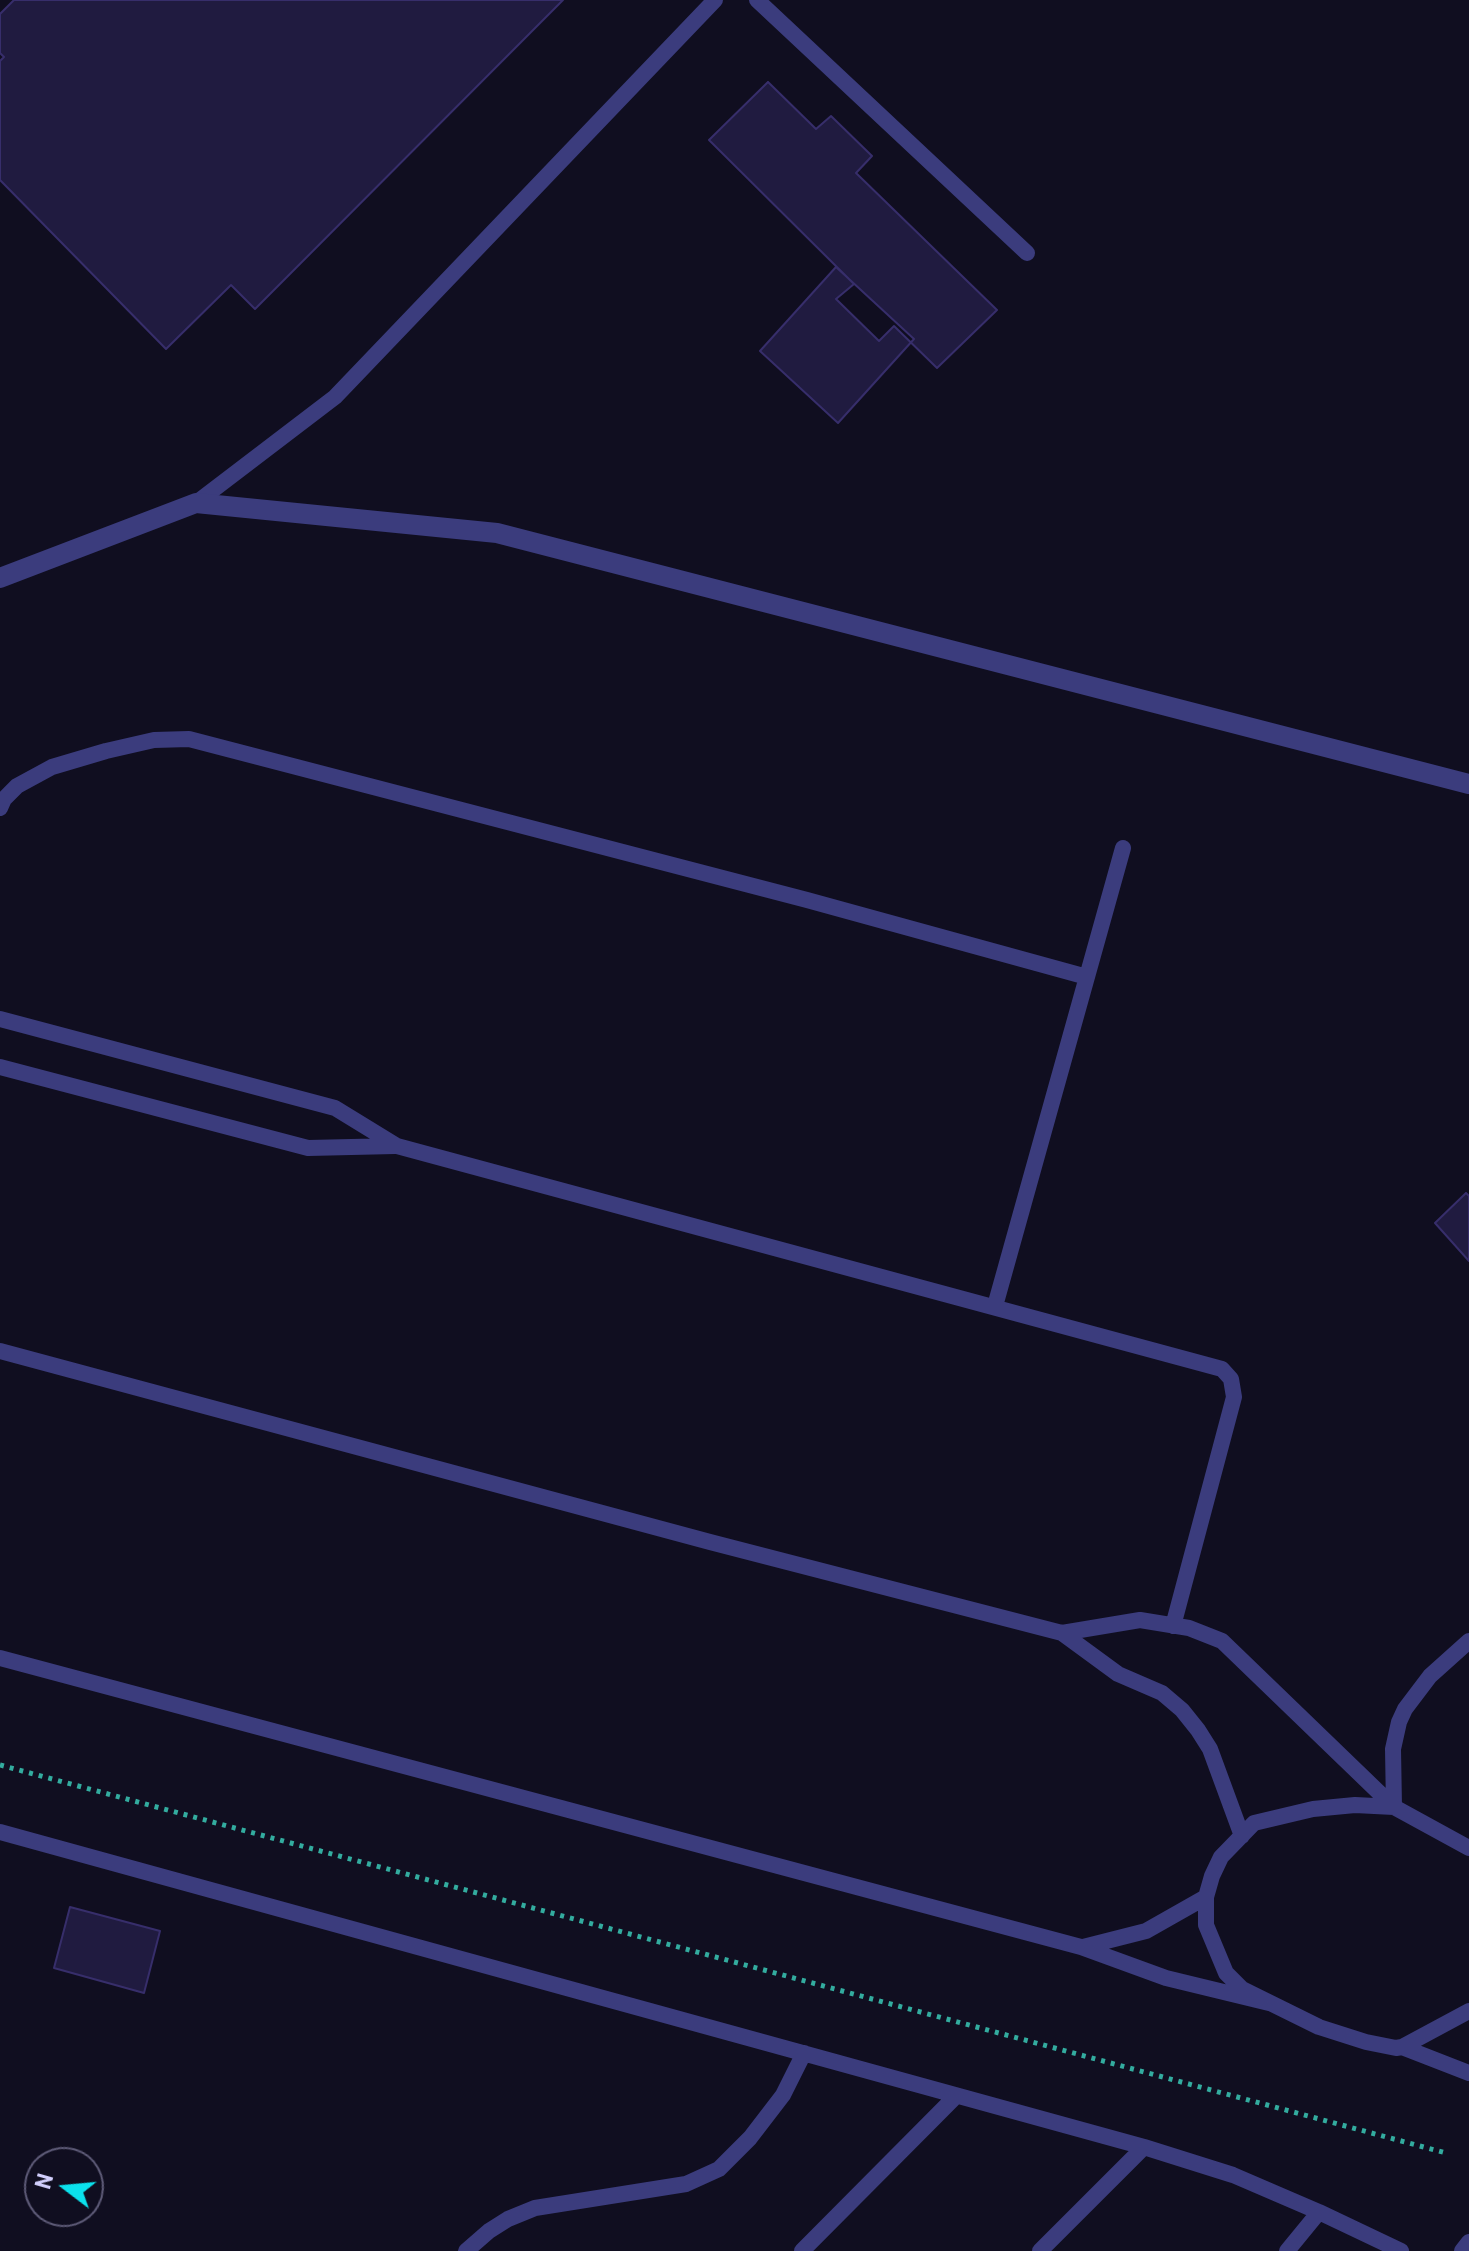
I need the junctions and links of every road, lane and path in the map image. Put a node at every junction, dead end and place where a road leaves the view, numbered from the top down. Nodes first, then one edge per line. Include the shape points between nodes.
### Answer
1 (715, 0) edge
2 (757, 0) edge
3 (1027, 253) dead end
4 (196, 503) junction
5 (0, 578) edge
6 (1469, 784) edge
7 (0, 808) edge
8 (1123, 848) dead end
9 (1087, 977) junction
10 (0, 1019) edge
11 (0, 1067) edge
12 (397, 1146) junction
13 (995, 1306) junction
14 (0, 1351) edge
15 (1173, 1626) junction
16 (1062, 1633) junction
17 (1469, 1641) edge
18 (0, 1658) edge
19 (0, 1765) edge
20 (1394, 1807) junction
21 (0, 1832) edge
22 (1242, 1836) junction
23 (1469, 1848) edge
24 (1206, 1897) junction
25 (1081, 1947) junction
26 (1269, 2003) junction
27 (1469, 2011) edge
28 (1402, 2047) junction
29 (804, 2053) junction
30 (1469, 2076) edge
31 (956, 2096) junction
32 (1144, 2147) junction
33 (1446, 2153) dead end
34 (1319, 2212) junction
35 (1469, 2242) edge
36 (468, 2249) edge
37 (802, 2251) edge
38 (1040, 2251) edge
39 (1287, 2251) edge
40 (1401, 2251) edge
41 (1462, 2251) edge

1 - 4 lane via 335,397
2 - 3 lane
4 - 5 street
4 - 6 street via 497,533
7 - 9 lane via 17,786 52,767 154,740 189,739
8 - 9 lane
9 - 13 lane
10 - 12 lane via 335,1108
11 - 12 lane via 308,1148
12 - 13 lane
13 - 15 lane via 1205,1363 1229,1375 1233,1405
14 - 16 lane
15 - 16 lane via 1140,1620
15 - 20 lane via 1222,1641
16 - 22 lane via 1118,1674 1162,1693 1182,1710 1210,1749
17 - 20 lane via 1430,1676 1399,1722 1393,1749
18 - 25 lane
19 - 33 path
20 - 22 lane via 1355,1805 1283,1814 1254,1823
20 - 23 lane
21 - 29 lane
22 - 24 lane via 1221,1857
24 - 25 lane via 1146,1931
24 - 26 lane via 1206,1925 1226,1973
25 - 26 lane via 1166,1978
26 - 28 lane via 1319,2027
27 - 28 lane
28 - 30 lane
29 - 31 lane
29 - 36 lane via 783,2095 719,2169 686,2184 535,2208 489,2231
31 - 32 lane
31 - 37 lane
32 - 34 lane via 1233,2175
32 - 38 lane
34 - 39 lane
34 - 40 lane
35 - 41 lane

